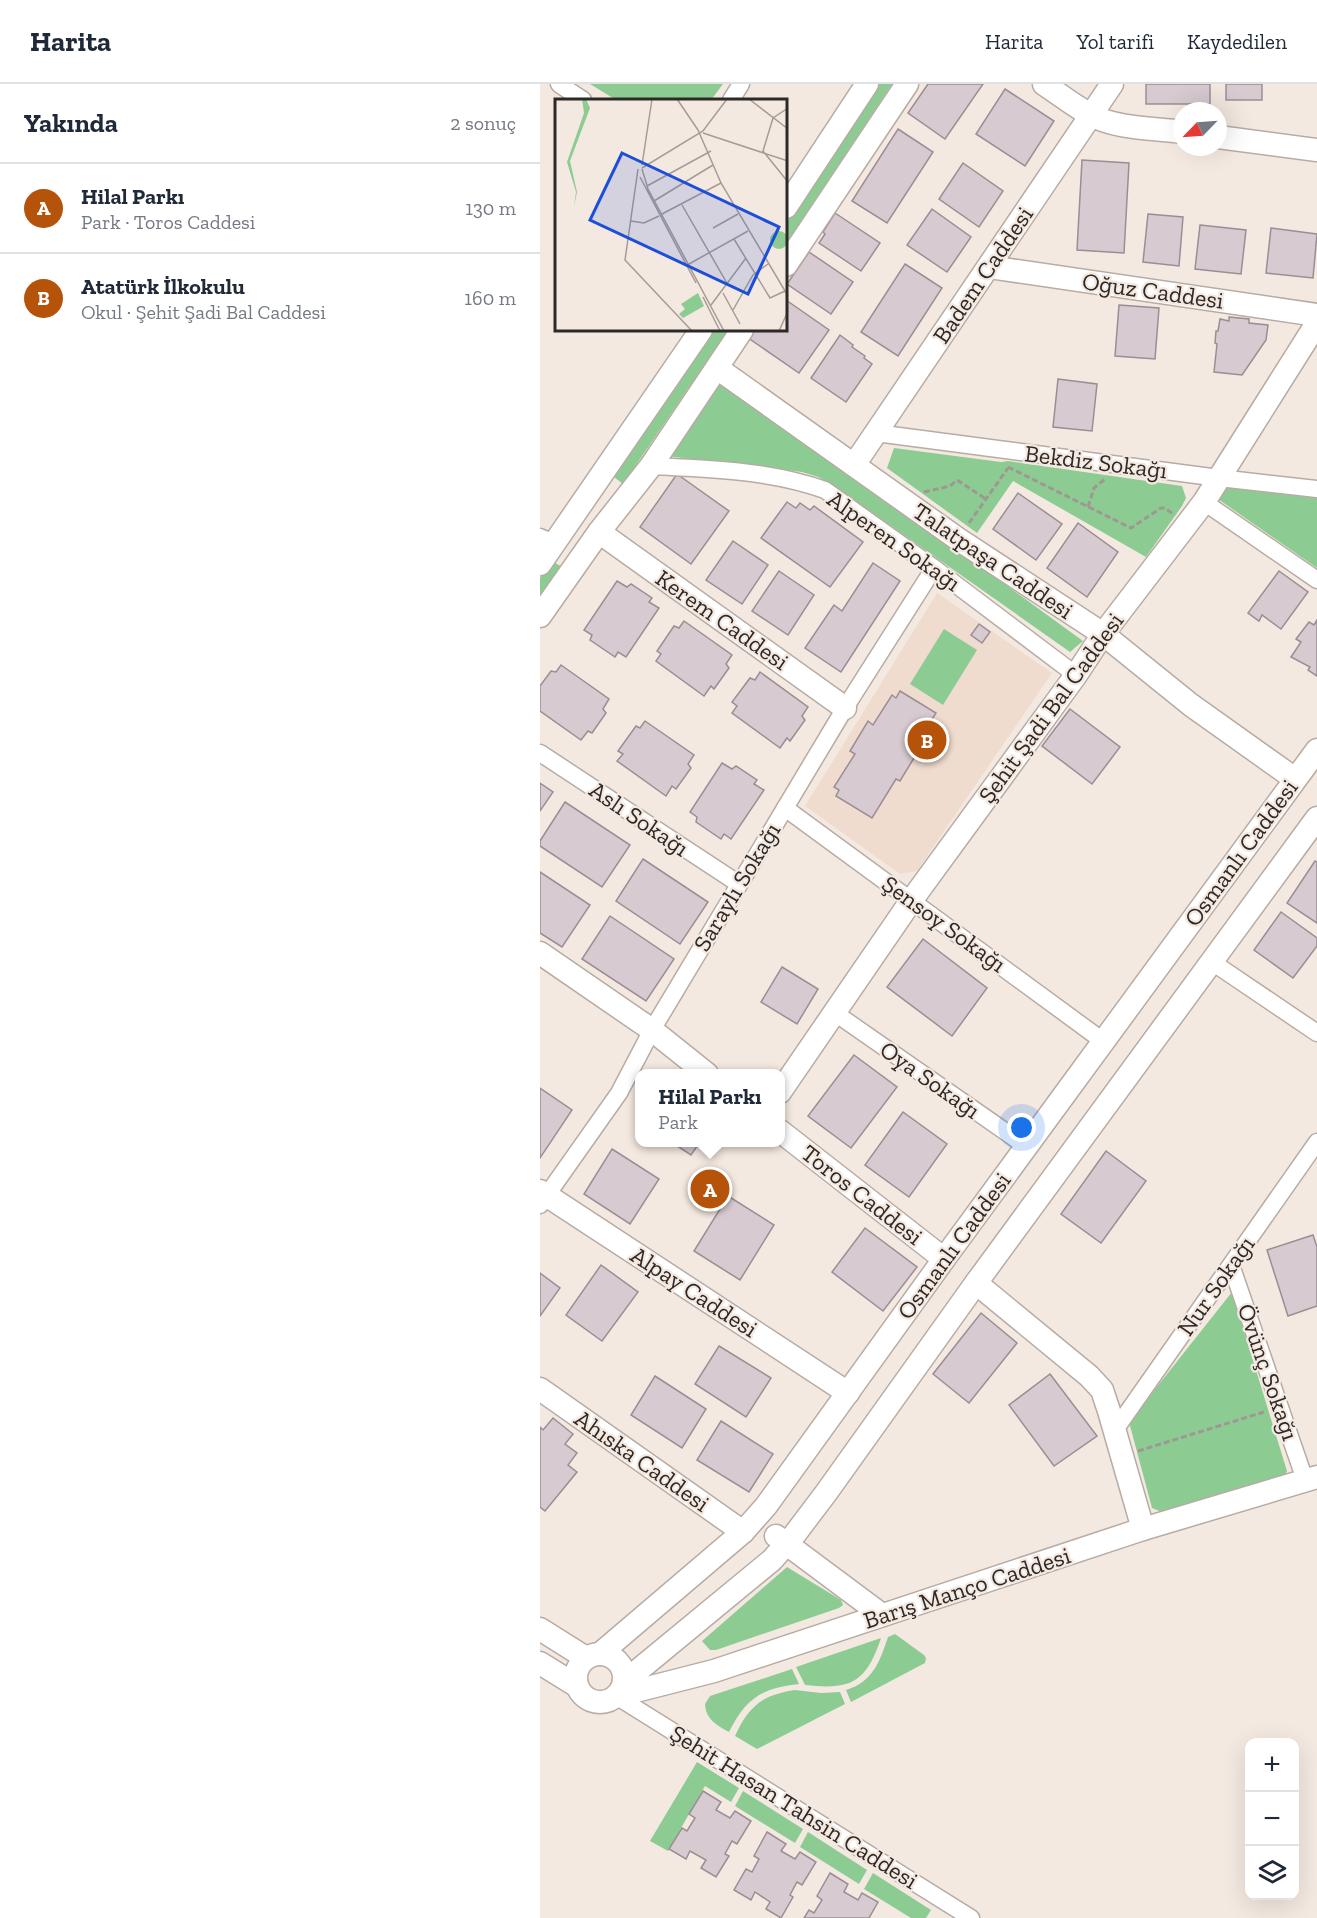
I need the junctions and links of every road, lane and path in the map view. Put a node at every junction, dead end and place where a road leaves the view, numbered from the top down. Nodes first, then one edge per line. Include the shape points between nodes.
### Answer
1 (559, 84) edge
2 (741, 84) edge
3 (867, 84) edge
4 (907, 84) edge
5 (1044, 84) edge
6 (1112, 84) edge
7 (581, 99) edge
8 (732, 99) edge
9 (1091, 115) junction
10 (1173, 131) edge
11 (1227, 138) edge
12 (1317, 150) edge
13 (788, 204) edge
14 (788, 262) edge
15 (988, 267) junction
16 (1317, 315) edge
17 (1317, 323) edge
18 (700, 332) edge
19 (741, 332) edge
20 (717, 368) junction
21 (876, 433) junction
22 (1009, 451) junction
23 (1109, 464) junction
24 (854, 465) junction
25 (651, 466) junction
26 (1008, 468) junction
27 (1219, 478) junction
28 (1317, 489) edge
29 (986, 499) junction
30 (1204, 502) junction
31 (912, 506) junction
32 (1088, 507) junction
33 (1186, 525) junction
34 (599, 532) junction
35 (958, 539) junction
36 (547, 540) edge
37 (540, 564) edge
38 (934, 568) junction
39 (1317, 580) edge
40 (540, 616) edge
41 (1103, 634) junction
42 (1076, 675) junction
43 (845, 708) junction
44 (1317, 750) edge
45 (540, 753) edge
46 (1295, 779) junction
47 (784, 808) junction
48 (1315, 826) edge
49 (739, 884) junction
50 (912, 901) junction
51 (540, 953) edge
52 (1212, 962) junction
53 (835, 1013) junction
54 (651, 1030) junction
55 (1317, 1033) edge
56 (1103, 1041) junction
57 (701, 1069) edge
58 (785, 1085) edge
59 (785, 1135) edge
60 (1317, 1142) edge
61 (1026, 1146) junction
62 (542, 1197) edge
63 (944, 1258) junction
64 (1231, 1265) junction
65 (976, 1282) junction
66 (540, 1389) edge
67 (848, 1394) junction
68 (1280, 1407) junction
69 (1115, 1430) junction
70 (1122, 1456) junction
71 (1311, 1478) edge
72 (1143, 1529) junction
73 (743, 1532) junction
74 (778, 1547) junction
75 (882, 1615) junction
76 (540, 1629) edge
77 (593, 1655) junction
78 (546, 1672) edge
79 (577, 1686) junction
80 (620, 1689) junction
81 (971, 1918) edge

1 - 7 street
2 - 8 street
3 - 13 street
4 - 14 street
5 - 9 street
6 - 9 street, Badem Caddesi
9 - 10 street via 1120,124
9 - 15 street, Badem Caddesi
11 - 12 street
15 - 16 street, Oğuz Caddesi
15 - 21 street, Badem Caddesi
17 - 27 street, Şehit Şadi Bal Caddesi
18 - 36 street
19 - 20 street
20 - 24 street, Talatpaşa Caddesi
20 - 25 street
21 - 22 street, Bekdiz Sokağı
21 - 24 street, Badem Caddesi
22 - 23 street, Bekdiz Sokağı
22 - 26 path
23 - 27 street, Bekdiz Sokağı
23 - 32 path via 1105,480 1095,488
24 - 31 street, Talatpaşa Caddesi
25 - 34 street
25 - 38 street, Alperen Sokağı via 742,471 825,490
26 - 29 path
26 - 32 path
27 - 28 street, Bekdiz Sokağı
27 - 30 street, Şehit Şadi Bal Caddesi
29 - 31 path via 957,480 950,486 927,490
29 - 35 path
30 - 33 street, Şehit Şadi Bal Caddesi
30 - 39 street
31 - 35 street, Talatpaşa Caddesi
32 - 33 path via 1131,528 1165,508
33 - 41 street, Şehit Şadi Bal Caddesi
34 - 40 street
34 - 43 street, Kerem Caddesi
35 - 41 street, Talatpaşa Caddesi
36 - 37 street
38 - 42 street, Alperen Sokağı
38 - 43 street, Saraylı Sokağı
41 - 42 street, Şehit Şadi Bal Caddesi
41 - 46 street, Talatpaşa Caddesi via 1191,705
42 - 50 street, Şehit Şadi Bal Caddesi
43 - 47 street, Saraylı Sokağı
44 - 46 street, Osmanlı Caddesi
45 - 49 street, Aslı Sokağı
46 - 56 street, Osmanlı Caddesi
47 - 49 street, Saraylı Sokağı
47 - 50 street, Şensoy Sokağı
48 - 52 street, Osmanlı Caddesi
49 - 54 street, Saraylı Sokağı
50 - 53 street, Şehit Şadi Bal Caddesi
50 - 56 street, Şensoy Sokağı
51 - 54 street
52 - 55 street
52 - 65 street, Osmanlı Caddesi
53 - 58 street, Şehit Şadi Bal Caddesi
53 - 61 street, Oya Sokağı
54 - 57 street
54 - 62 street, Saraylı Sokağı via 619,1093
56 - 61 street, Osmanlı Caddesi
59 - 63 street, Toros Caddesi
60 - 64 street, Nur Sokağı
61 - 63 street, Osmanlı Caddesi
62 - 67 street, Alpay Caddesi
63 - 67 street, Osmanlı Caddesi
64 - 68 street, Övünç Sokağı
64 - 69 street, Nur Sokağı
65 - 69 street via 1089,1376 1102,1390
65 - 74 street, Osmanlı Caddesi via 826,1493
66 - 73 street, Ahıska Caddesi
67 - 73 street, Osmanlı Caddesi
68 - 70 path
68 - 71 street, Övünç Sokağı
69 - 70 street
70 - 72 street
71 - 72 street, Barış Manço Caddesi
72 - 75 street, Barış Manço Caddesi
73 - 74 street via 767,1527
73 - 74 street via 738,1544 742,1557 753,1564 760,1565
73 - 77 street, Osmanlı Caddesi
74 - 75 street
74 - 80 street, Osmanlı Caddesi
75 - 80 street, Barış Manço Caddesi via 714,1671
76 - 77 street
77 - 79 street via 576,1671
77 - 80 street via 617,1659 624,1674
78 - 79 street
79 - 80 street via 587,1698 602,1702
80 - 81 street, Şehit Hasan Tahsin Caddesi

